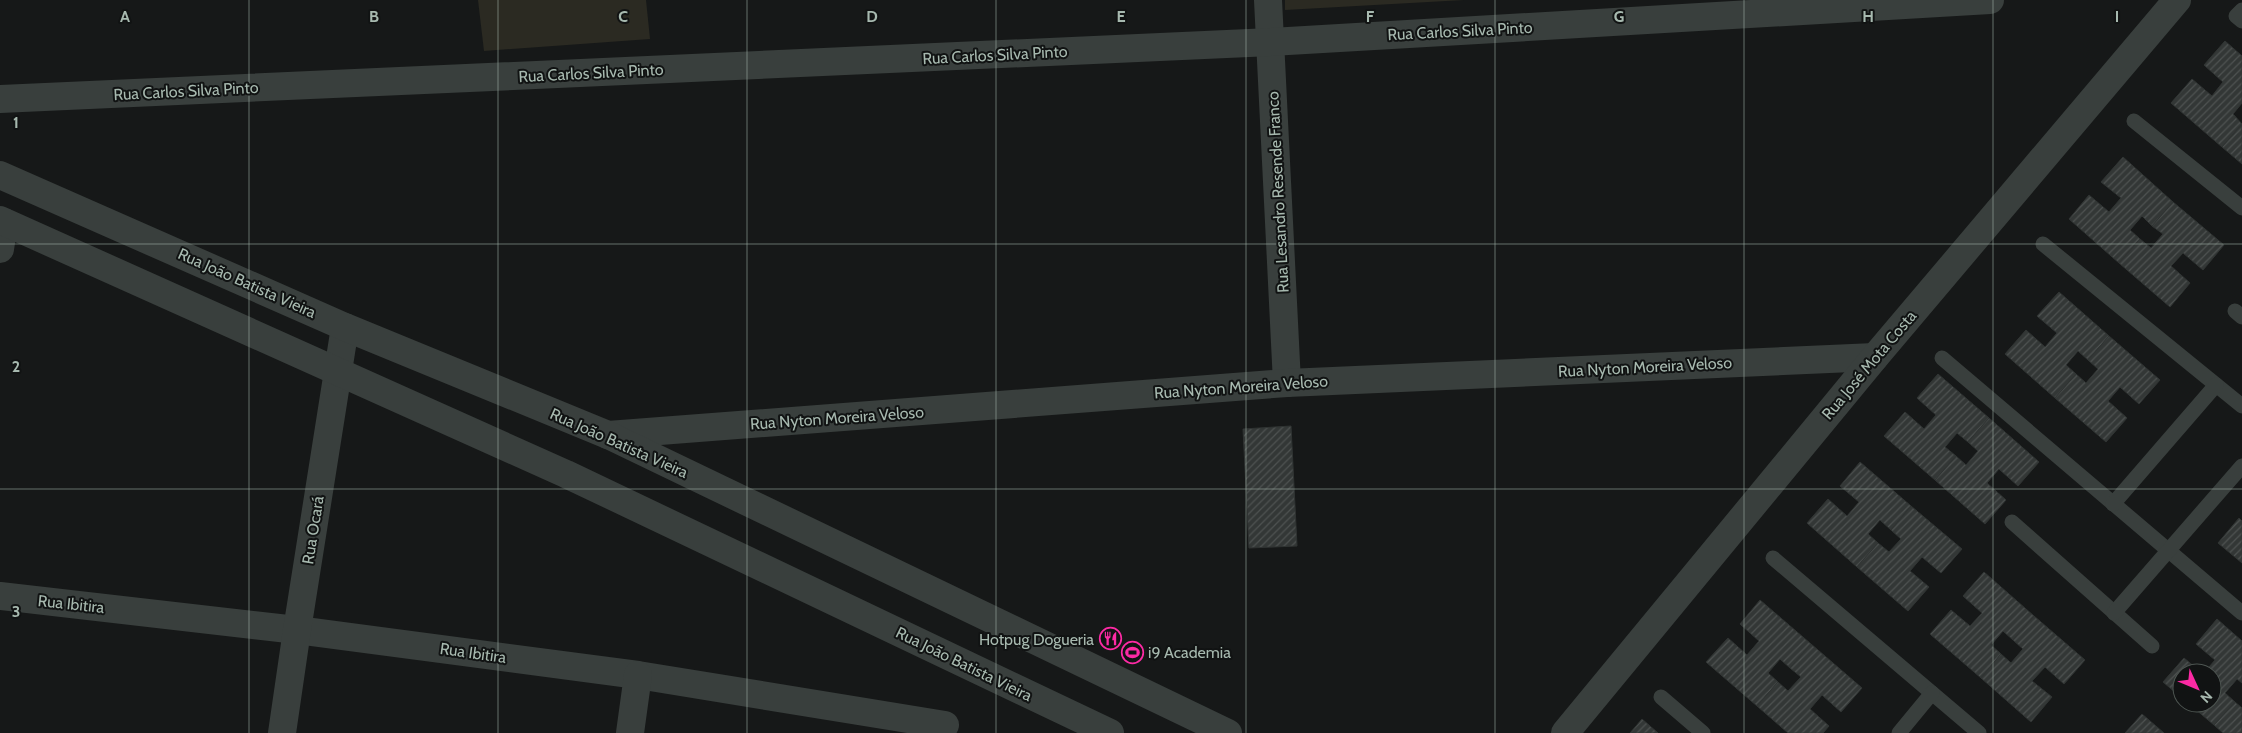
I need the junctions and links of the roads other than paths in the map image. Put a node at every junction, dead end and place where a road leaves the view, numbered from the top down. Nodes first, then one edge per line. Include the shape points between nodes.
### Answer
1 (1268, 0) edge
2 (1990, 0) edge
3 (2166, 3) edge
4 (2242, 10) edge
5 (2242, 21) edge
6 (1271, 42) junction
7 (0, 99) edge
8 (2134, 121) dead end
9 (0, 175) edge
10 (2242, 208) edge
11 (2, 221) edge
12 (2043, 244) dead end
13 (0, 249) edge
14 (345, 327) junction
15 (1875, 357) junction
16 (1942, 358) dead end
17 (338, 373) junction
18 (1286, 383) junction
19 (2216, 386) junction
20 (2242, 406) edge
21 (608, 435) junction
22 (2242, 466) edge
23 (2113, 504) junction
24 (2012, 522) dead end
25 (2169, 550) junction
26 (1773, 558) dead end
27 (0, 596) edge
28 (2114, 613) junction
29 (2242, 613) edge
30 (297, 630) junction
31 (2152, 646) dead end
32 (638, 675) junction
33 (1932, 693) junction
34 (1661, 697) dead end
35 (945, 725) dead end
36 (282, 733) edge
37 (630, 733) edge
38 (1110, 733) edge
39 (1228, 733) edge
40 (1565, 733) edge
41 (1703, 733) edge
42 (1899, 733) edge
43 (1978, 733) edge

1 - 6 street, Rua Lesandro Resende Franco
2 - 6 street, Rua Carlos Silva Pinto
3 - 15 street, Rua José Mota Costa
4 - 5 lane via 2236,16
6 - 7 street, Rua Carlos Silva Pinto
6 - 18 street, Rua Lesandro Resende Franco
8 - 10 lane
9 - 14 street, Rua João Batista Vieira
11 - 13 street
11 - 17 street, Rua João Batista Vieira
12 - 19 lane
14 - 17 street, Rua Ocará
14 - 21 street, Rua João Batista Vieira
15 - 18 street, Rua Nyton Moreira Veloso
15 - 40 street, Rua José Mota Costa
16 - 23 lane
17 - 30 street, Rua Ocará
17 - 38 street, Rua João Batista Vieira via 566,474
18 - 21 street, Rua Nyton Moreira Veloso
19 - 20 lane
19 - 23 lane
21 - 39 street, Rua João Batista Vieira
22 - 25 lane
23 - 25 lane
24 - 28 lane
25 - 28 lane
25 - 29 lane
26 - 33 lane
27 - 30 street, Rua Ibitira
28 - 31 lane
30 - 32 street, Rua Ibitira
30 - 36 street, Rua Ocará
32 - 35 street, Rua Ibitira
32 - 37 street
33 - 42 lane
33 - 43 lane
34 - 41 lane

